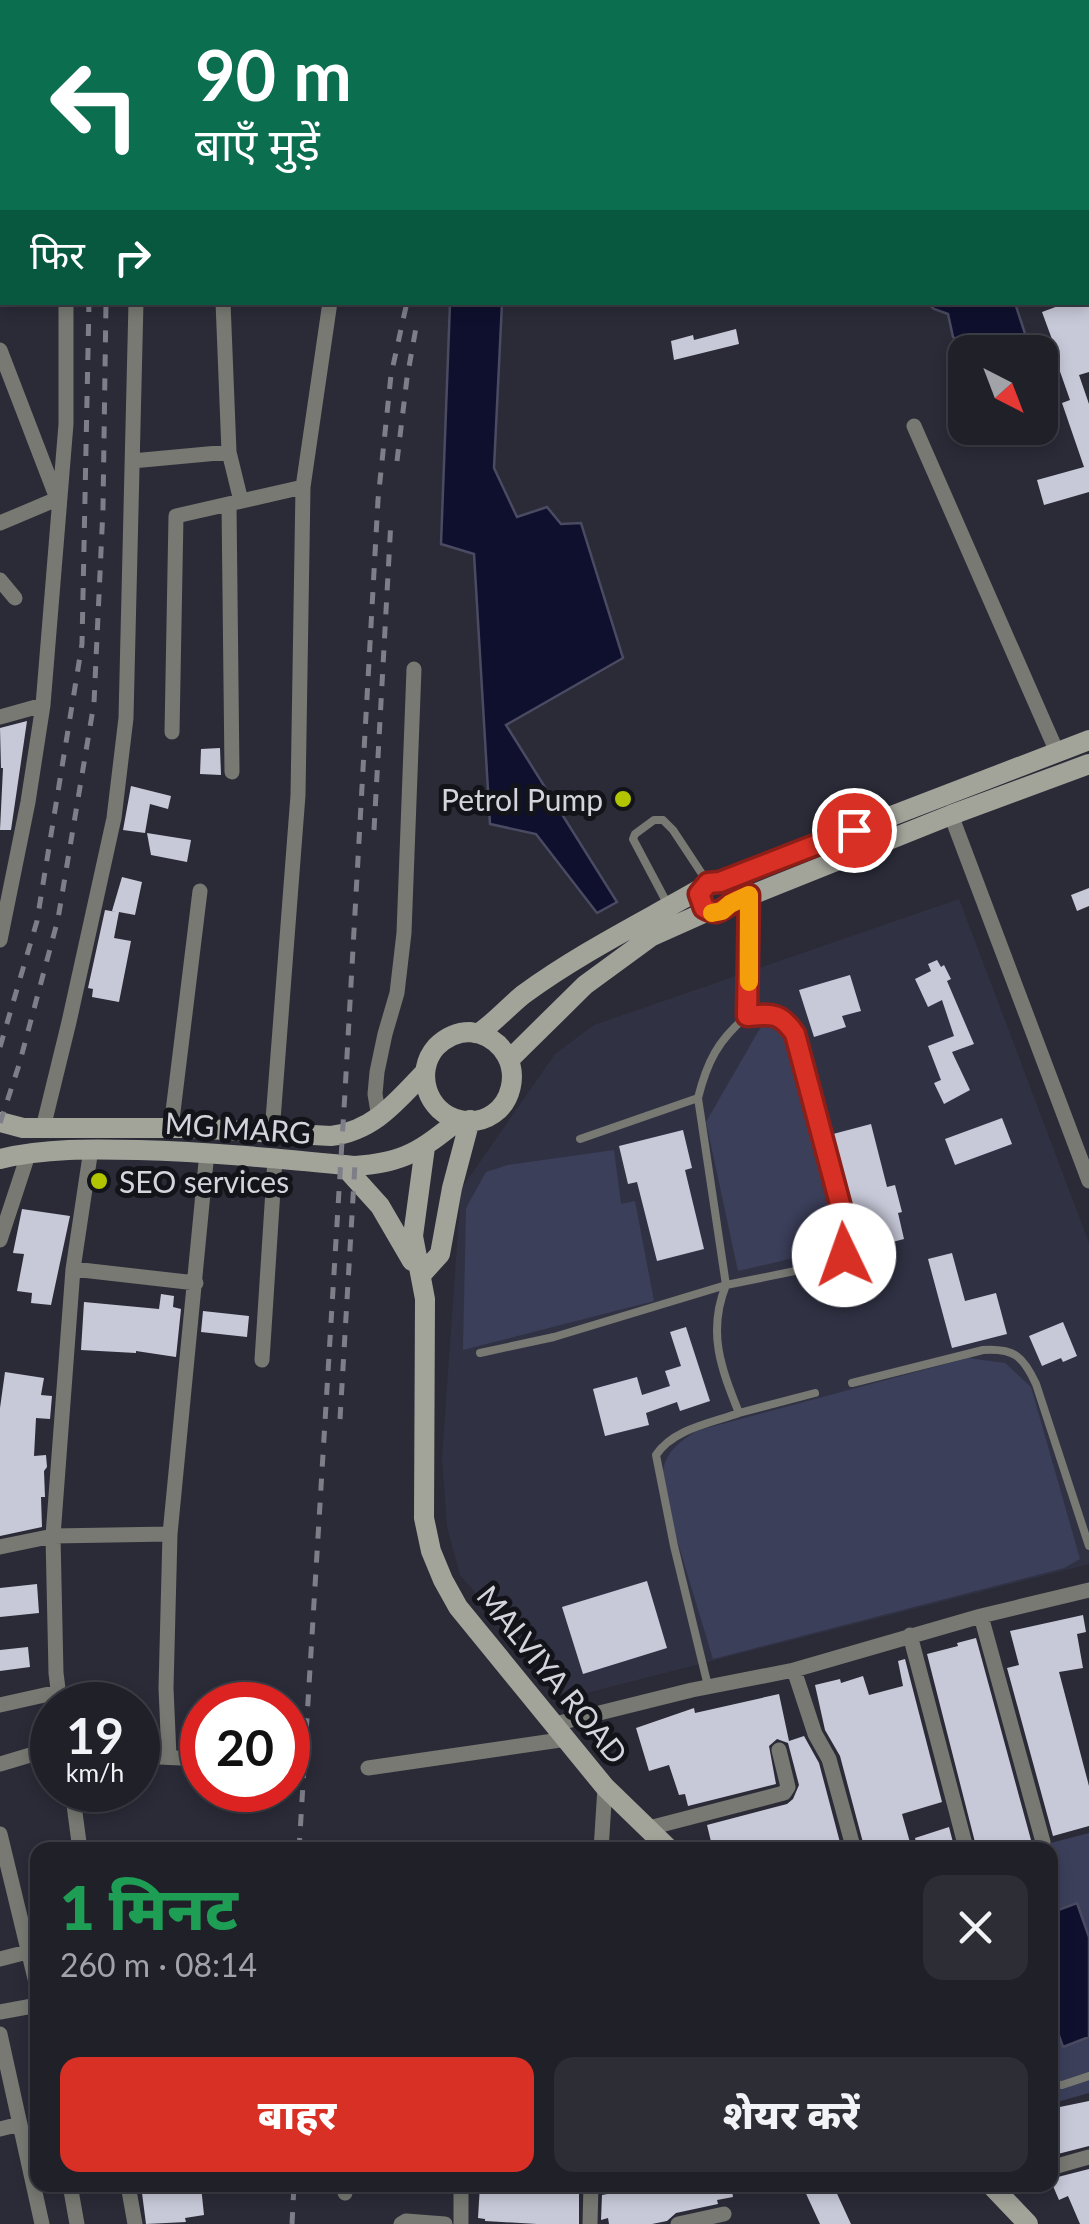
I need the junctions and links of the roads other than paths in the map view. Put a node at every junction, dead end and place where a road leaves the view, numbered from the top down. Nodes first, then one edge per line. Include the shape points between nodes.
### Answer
1 (66, 305) edge
2 (136, 305) edge
3 (222, 305) edge
4 (330, 305) edge
5 (0, 350) edge
6 (914, 426) dead end
7 (228, 452) junction
8 (132, 460) junction
9 (303, 487) junction
10 (58, 502) junction
11 (235, 502) junction
12 (0, 523) edge
13 (0, 580) edge
14 (15, 598) dead end
15 (414, 669) dead end
16 (43, 705) junction
17 (0, 717) edge
18 (172, 732) dead end
19 (1089, 740) edge
20 (1057, 752) junction
21 (1089, 764) edge
22 (232, 772) dead end
23 (951, 815) junction
24 (710, 884) junction
25 (200, 890) dead end
26 (4, 897) edge
27 (739, 899) junction
28 (670, 907) junction
29 (708, 912) junction
30 (0, 940) edge
31 (747, 1016) junction
32 (478, 1033) junction
33 (510, 1059) junction
34 (425, 1072) junction
35 (698, 1098) junction
36 (379, 1118) junction
37 (465, 1120) junction
38 (0, 1122) edge
39 (43, 1128) junction
40 (170, 1128) junction
41 (272, 1133) junction
42 (580, 1139) dead end
43 (425, 1147) junction
44 (91, 1149) junction
45 (30, 1152) junction
46 (208, 1152) junction
47 (274, 1159) junction
48 (0, 1160) edge
49 (343, 1165) junction
50 (1089, 1181) edge
51 (0, 1240) edge
52 (73, 1270) junction
53 (421, 1276) junction
54 (196, 1283) junction
55 (726, 1284) junction
56 (480, 1352) dead end
57 (262, 1360) dead end
58 (852, 1383) dead end
59 (814, 1394) dead end
60 (739, 1413) junction
61 (170, 1534) junction
62 (53, 1536) junction
63 (0, 1546) edge
64 (1089, 1546) edge
65 (1089, 1590) edge
66 (981, 1616) junction
67 (910, 1635) junction
68 (794, 1670) junction
69 (57, 1682) edge
70 (708, 1686) junction
71 (30, 1701) edge
72 (0, 1704) edge
73 (561, 1731) junction
74 (779, 1750) dead end
75 (30, 1755) edge
76 (160, 1756) edge
77 (169, 1756) junction
78 (180, 1757) edge
79 (0, 1764) edge
80 (368, 1768) dead end
81 (606, 1788) junction
82 (75, 1812) edge
83 (649, 1828) junction
84 (0, 1834) edge
85 (79, 1842) edge
86 (601, 1842) edge
87 (662, 1842) edge
88 (852, 1842) edge
89 (964, 1842) edge
90 (1043, 1842) dead end
91 (5, 1882) edge
92 (30, 1946) edge
93 (30, 1952) edge
94 (0, 1959) edge
95 (30, 2006) edge
96 (0, 2012) edge
97 (0, 2034) edge
98 (1089, 2076) edge
99 (1058, 2085) edge
100 (0, 2128) edge
101 (26, 2130) edge
102 (1089, 2157) edge
103 (1058, 2166) edge
104 (37, 2192) edge
105 (71, 2192) edge
106 (129, 2192) edge
107 (462, 2192) edge
108 (591, 2192) edge
109 (998, 2192) edge
110 (724, 2214) dead end
111 (42, 2224) edge
112 (77, 2224) edge
113 (135, 2224) edge
114 (401, 2224) edge
115 (445, 2224) edge
116 (461, 2224) edge
117 (590, 2224) edge
118 (678, 2224) edge
119 (1028, 2224) edge

1 - 10 street
2 - 8 street
3 - 7 street
4 - 9 street
5 - 10 street
6 - 20 street
7 - 8 street
7 - 11 street
8 - 39 street via 126,718 114,818
9 - 11 street
9 - 41 street via 298,796
10 - 12 street
10 - 16 street
11 - 18 street via 176,516
11 - 22 street
13 - 14 street
15 - 36 street via 404,934 398,993 377,1072
16 - 17 street
16 - 26 street
19 - 20 main road
20 - 24 main road
21 - 23 main road
23 - 27 main road
23 - 50 street
24 - 27 main road
24 - 28 main road
24 - 28 lane via 674,830 654,820 633,839
24 - 29 main road via 699,900
25 - 40 street
26 - 30 street
27 - 29 main road
27 - 31 lane
28 - 32 main road via 565,966
29 - 33 main road via 652,936 585,985
31 - 35 lane via 716,1049
31 - 55 lane via 773,1014 795,1034 848,1246 830,1264
32 - 33 main road
32 - 34 main road via 438,1044
33 - 37 main road via 513,1080 506,1100 490,1115
34 - 36 main road, MG MARG
34 - 37 main road via 433,1102
35 - 42 lane
35 - 55 lane
36 - 41 main road, MG MARG via 332,1136
37 - 43 main road, MG MARG
37 - 53 main road via 440,1254
38 - 39 main road, MG MARG
39 - 40 main road, MG MARG
40 - 41 main road, MG MARG
43 - 49 main road, MG MARG via 378,1165
43 - 53 main road, MALVIYA ROAD via 413,1236
44 - 45 main road, MG MARG
44 - 46 main road, MG MARG
44 - 52 street
45 - 48 main road, MG MARG
45 - 51 street
46 - 47 main road, MG MARG
46 - 54 street
47 - 49 main road, MG MARG
47 - 57 street
49 - 53 main road via 380,1206
52 - 54 street
52 - 62 street
53 - 73 main road, MALVIYA ROAD via 424,1518 431,1552 458,1607
54 - 61 street
55 - 56 lane via 554,1337
55 - 60 lane via 716,1320 720,1366
58 - 64 lane via 982,1350 1016,1354 1036,1384
59 - 60 lane
60 - 70 lane via 674,1437 656,1454
61 - 62 street
61 - 77 street
62 - 63 street
62 - 69 street
65 - 66 street
66 - 67 street
66 - 90 street
67 - 68 street
67 - 89 street
68 - 70 street
68 - 88 street
70 - 73 street
71 - 72 street
73 - 80 street
73 - 81 main road, MALVIYA ROAD
74 - 83 street via 784,1793
75 - 79 street
76 - 77 street
77 - 78 street
81 - 83 main road, MALVIYA ROAD
81 - 86 street
82 - 85 street
83 - 87 main road, MALVIYA ROAD
84 - 91 street
91 - 92 street
93 - 94 street
95 - 96 street
97 - 101 street
98 - 99 lane
100 - 101 street
102 - 103 street
104 - 111 street
105 - 112 street
106 - 113 street
107 - 116 street
108 - 117 street
109 - 119 main road
110 - 118 street
114 - 115 street

